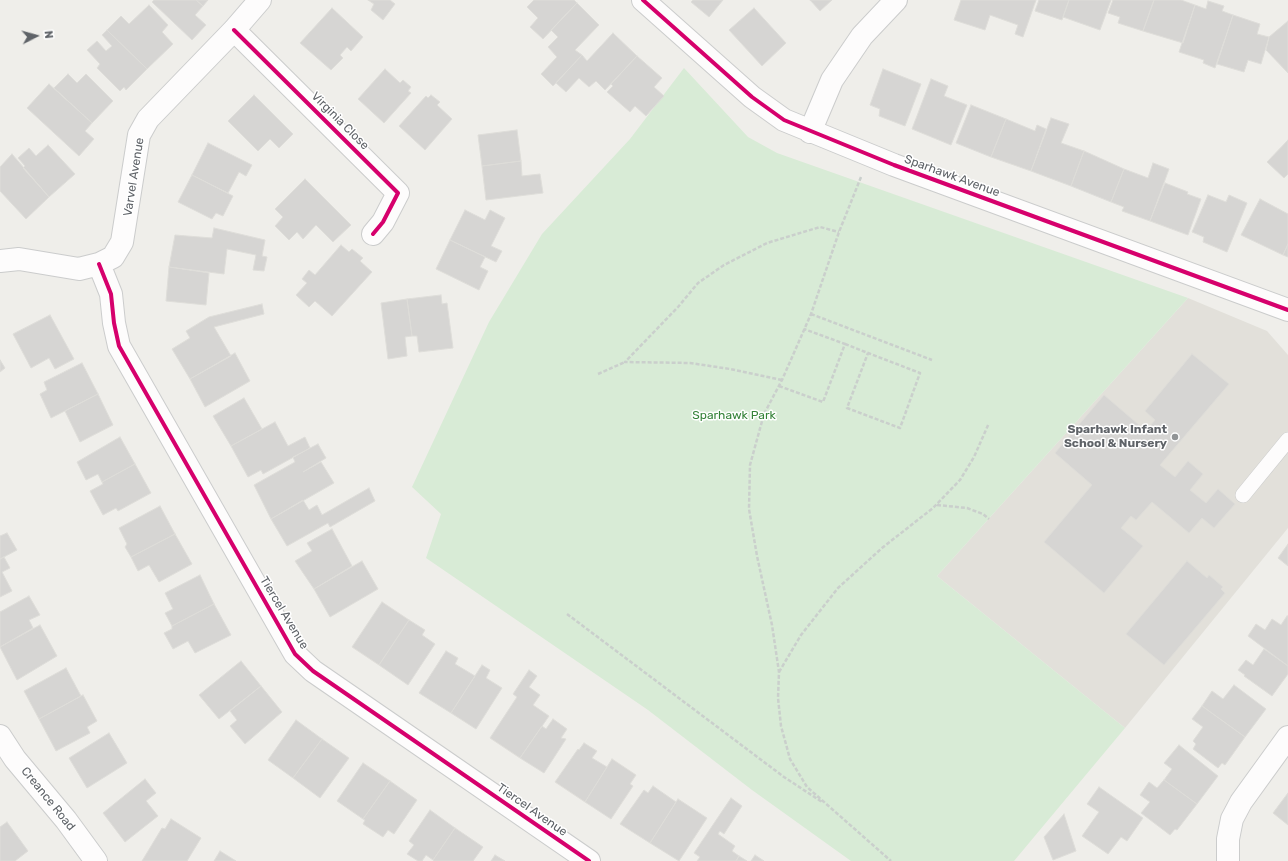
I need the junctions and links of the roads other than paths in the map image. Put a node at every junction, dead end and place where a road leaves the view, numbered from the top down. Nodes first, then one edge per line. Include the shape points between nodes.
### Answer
1 (260, 0) edge
2 (643, 0) edge
3 (896, 0) edge
4 (234, 30) junction
5 (810, 132) junction
6 (373, 234) dead end
7 (0, 262) edge
8 (99, 264) junction
9 (1288, 310) edge
10 (1288, 440) edge
11 (1243, 495) dead end
12 (0, 736) edge
13 (1288, 737) edge
14 (92, 860) edge
15 (589, 861) edge
16 (1228, 861) edge

1 - 4 street, Varvel Avenue
2 - 5 street, Sparhawk Avenue via 752,97 784,120
3 - 5 street via 862,36 832,80
4 - 6 street, Virginia Close via 403,187
4 - 8 street, Varvel Avenue via 148,119 139,135 122,242 113,257
5 - 9 street, Sparhawk Avenue
7 - 8 street, Varvel Avenue via 19,259 79,269
8 - 15 street, Tiercel Avenue via 111,294 119,346 295,654 320,676
10 - 11 lane
12 - 14 street, Creance Road via 15,759 66,820
13 - 16 street via 1241,802 1232,819 1228,839

